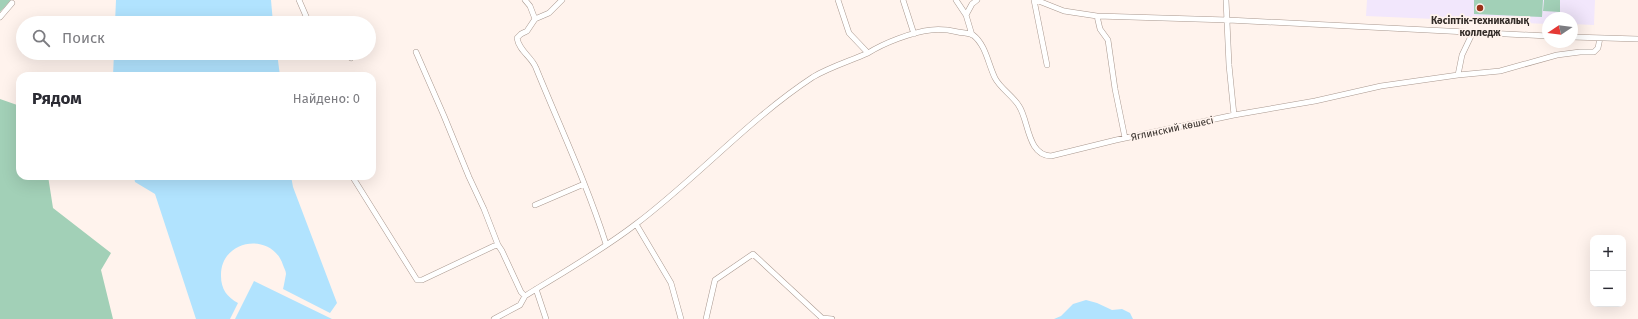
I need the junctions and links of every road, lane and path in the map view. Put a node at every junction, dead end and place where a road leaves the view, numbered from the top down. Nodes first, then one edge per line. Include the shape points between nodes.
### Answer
1 (298, 0) edge
2 (525, 0) edge
3 (562, 0) edge
4 (838, 0) edge
5 (902, 0) edge
6 (956, 0) edge
7 (977, 0) edge
8 (1035, 0) edge
9 (1226, 0) edge
10 (12, 3) dead end
11 (966, 15) junction
12 (306, 16) edge
13 (1097, 16) junction
14 (0, 17) edge
15 (536, 19) junction
16 (1228, 20) junction
17 (1473, 32) junction
18 (914, 34) junction
19 (972, 35) junction
20 (1542, 36) edge
21 (1578, 37) edge
22 (1600, 38) junction
23 (1638, 39) edge
24 (416, 52) dead end
25 (868, 53) junction
26 (1047, 65) dead end
27 (1458, 74) junction
28 (1234, 115) junction
29 (1125, 138) junction
30 (354, 180) edge
31 (584, 184) junction
32 (535, 205) dead end
33 (636, 224) junction
34 (606, 244) junction
35 (498, 245) junction
36 (536, 289) junction
37 (525, 296) junction
38 (494, 319) edge
39 (546, 319) edge
40 (681, 319) edge
41 (706, 319) edge
42 (832, 319) edge

1 - 12 street
2 - 15 street
3 - 15 street via 549,13
4 - 25 street via 848,32
5 - 18 street
6 - 11 street
7 - 11 street
8 - 13 street via 1064,12
8 - 26 street
9 - 16 street
10 - 14 street
11 - 19 street
13 - 16 street
13 - 29 street via 1100,29 1108,40
15 - 31 street via 527,31 517,38 518,46 534,63
16 - 17 street
16 - 28 street
17 - 20 street
17 - 27 street via 1462,55
18 - 19 street via 930,30 947,30
18 - 25 street via 877,47
19 - 29 street, Яглинский көшесі via 982,46 996,80 1020,107 1030,138 1045,156
21 - 22 street
22 - 23 street
22 - 27 street, Яглинский көшесі via 1597,51 1558,56 1500,72
24 - 35 street
25 - 33 street via 813,78 763,115
27 - 28 street, Яглинский көшесі via 1381,86 1323,100
28 - 29 street, Яглинский көшесі
30 - 35 street via 417,280
31 - 32 street
31 - 34 street via 594,205
33 - 34 street
33 - 40 street via 671,284
34 - 36 street
35 - 37 street
36 - 37 street
36 - 39 street
37 - 38 street via 520,305
41 - 42 street via 715,280 753,254 822,318

